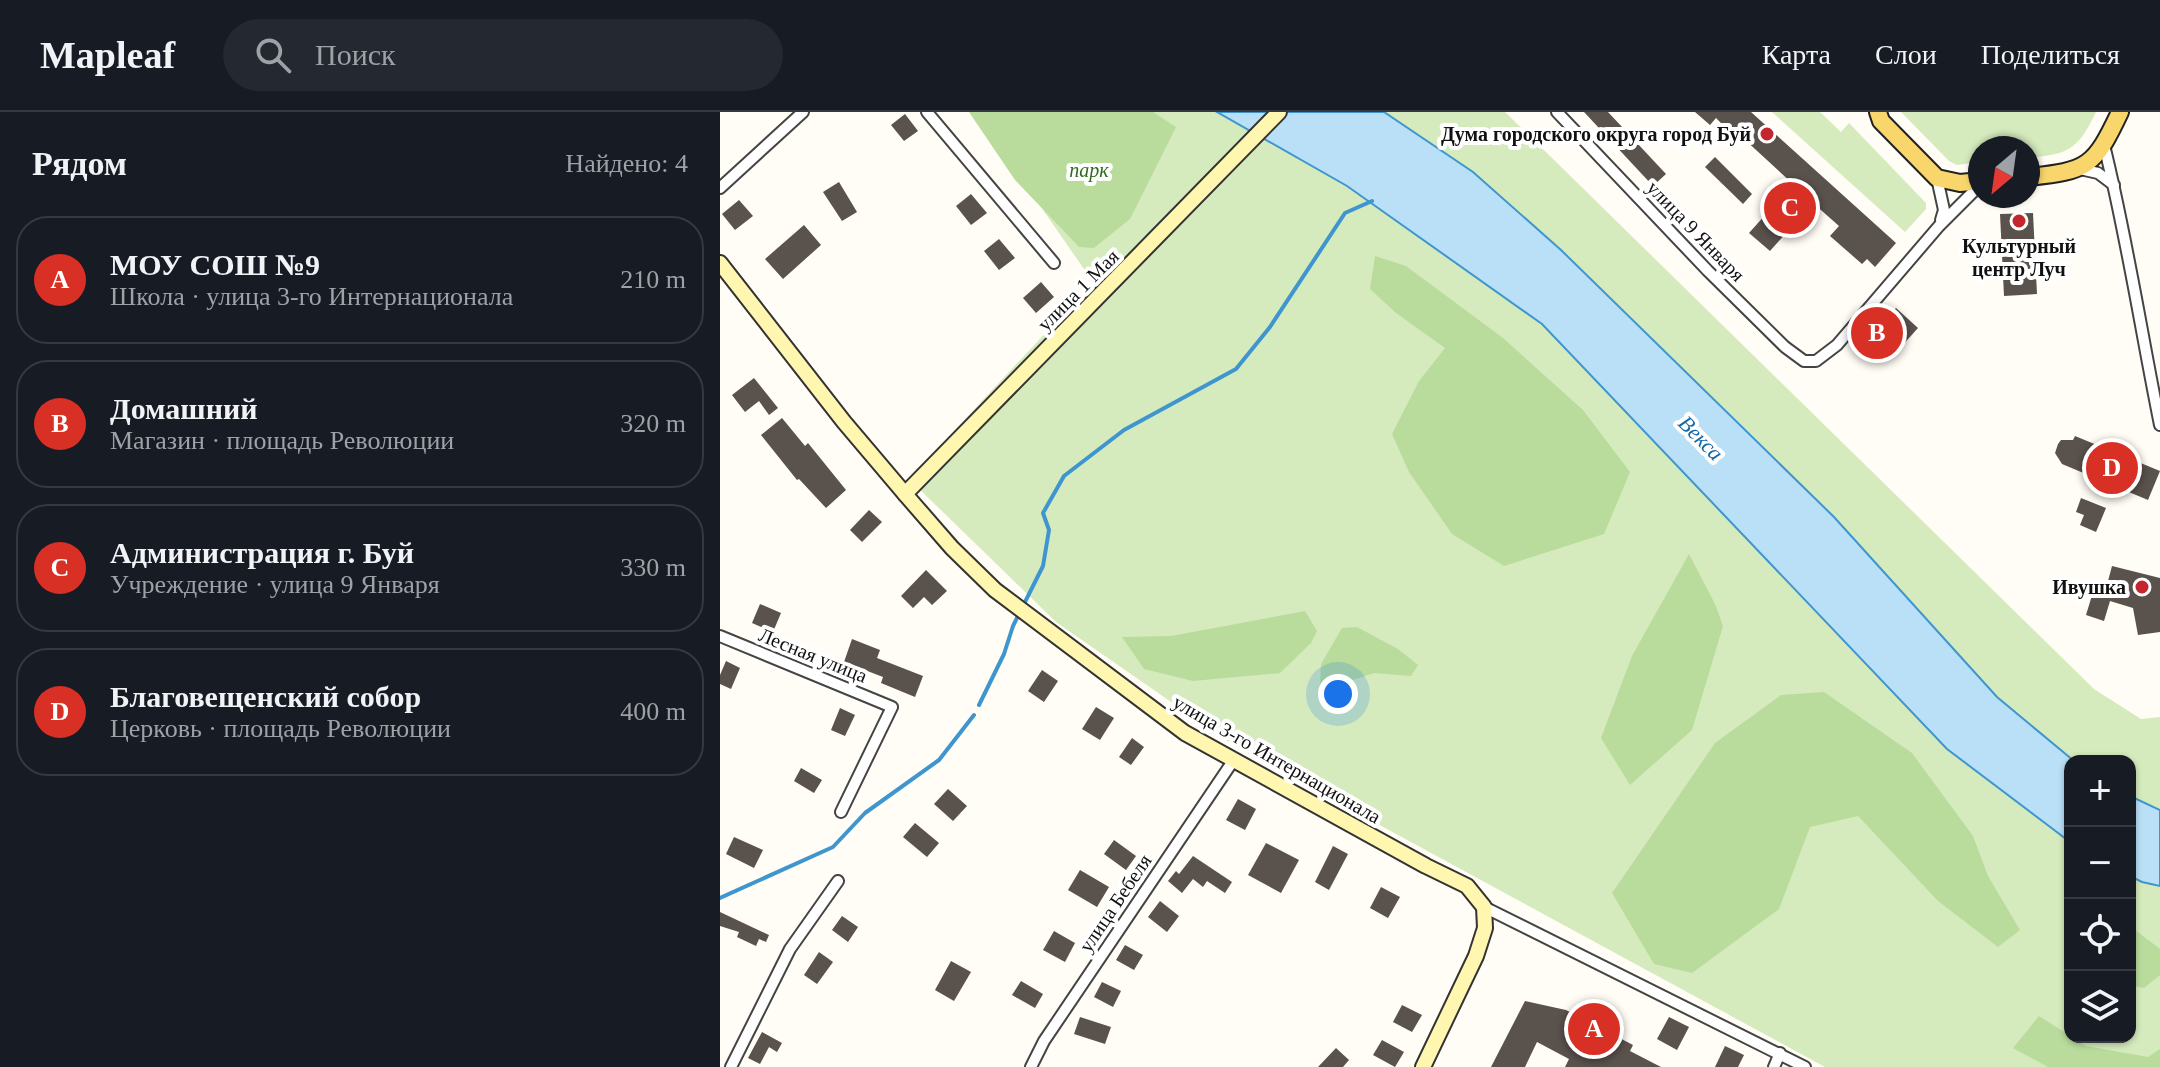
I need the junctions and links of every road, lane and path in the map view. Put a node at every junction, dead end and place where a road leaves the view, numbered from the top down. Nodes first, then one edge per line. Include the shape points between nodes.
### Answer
1 (803, 112) edge
2 (927, 112) edge
3 (1279, 112) edge
4 (1557, 112) edge
5 (2120, 112) edge
6 (1877, 115) edge
7 (2104, 145) junction
8 (2080, 169) junction
9 (2040, 175) edge
10 (1937, 178) junction
11 (1968, 183) edge
12 (2114, 185) junction
13 (720, 188) edge
14 (1968, 196) edge
15 (1939, 226) junction
16 (720, 263) edge
17 (1054, 263) dead end
18 (2160, 425) edge
19 (905, 494) junction
20 (720, 636) edge
21 (1233, 761) junction
22 (841, 812) dead end
23 (838, 881) dead end
24 (1484, 907) junction
25 (1780, 1053) junction
26 (731, 1067) edge
27 (1031, 1067) edge
28 (1423, 1067) edge
29 (1774, 1067) edge
30 (1805, 1067) edge

1 - 13 street
2 - 17 street
3 - 19 street, улица 1 Мая
4 - 15 street, улица 9 Января via 1804,361 1816,361 1837,345
5 - 7 main road
6 - 10 main road
7 - 8 main road
7 - 12 street
8 - 9 main road
8 - 12 street via 2098,173
10 - 11 main road
10 - 15 street via 1944,210
12 - 18 street
14 - 15 street
16 - 19 street, улица 3-го Интернационала
19 - 21 street, улица 3-го Интернационала via 995,590 1185,733
20 - 22 street, Лесная улица via 892,707
21 - 24 street, улица 3-го Интернационала via 1467,886
21 - 27 street, улица Бебеля
23 - 26 street via 790,949
24 - 25 street, улица 3-го Интернационала
24 - 28 street via 1485,928 1476,956
25 - 29 street
25 - 30 street, улица 3-го Интернационала

